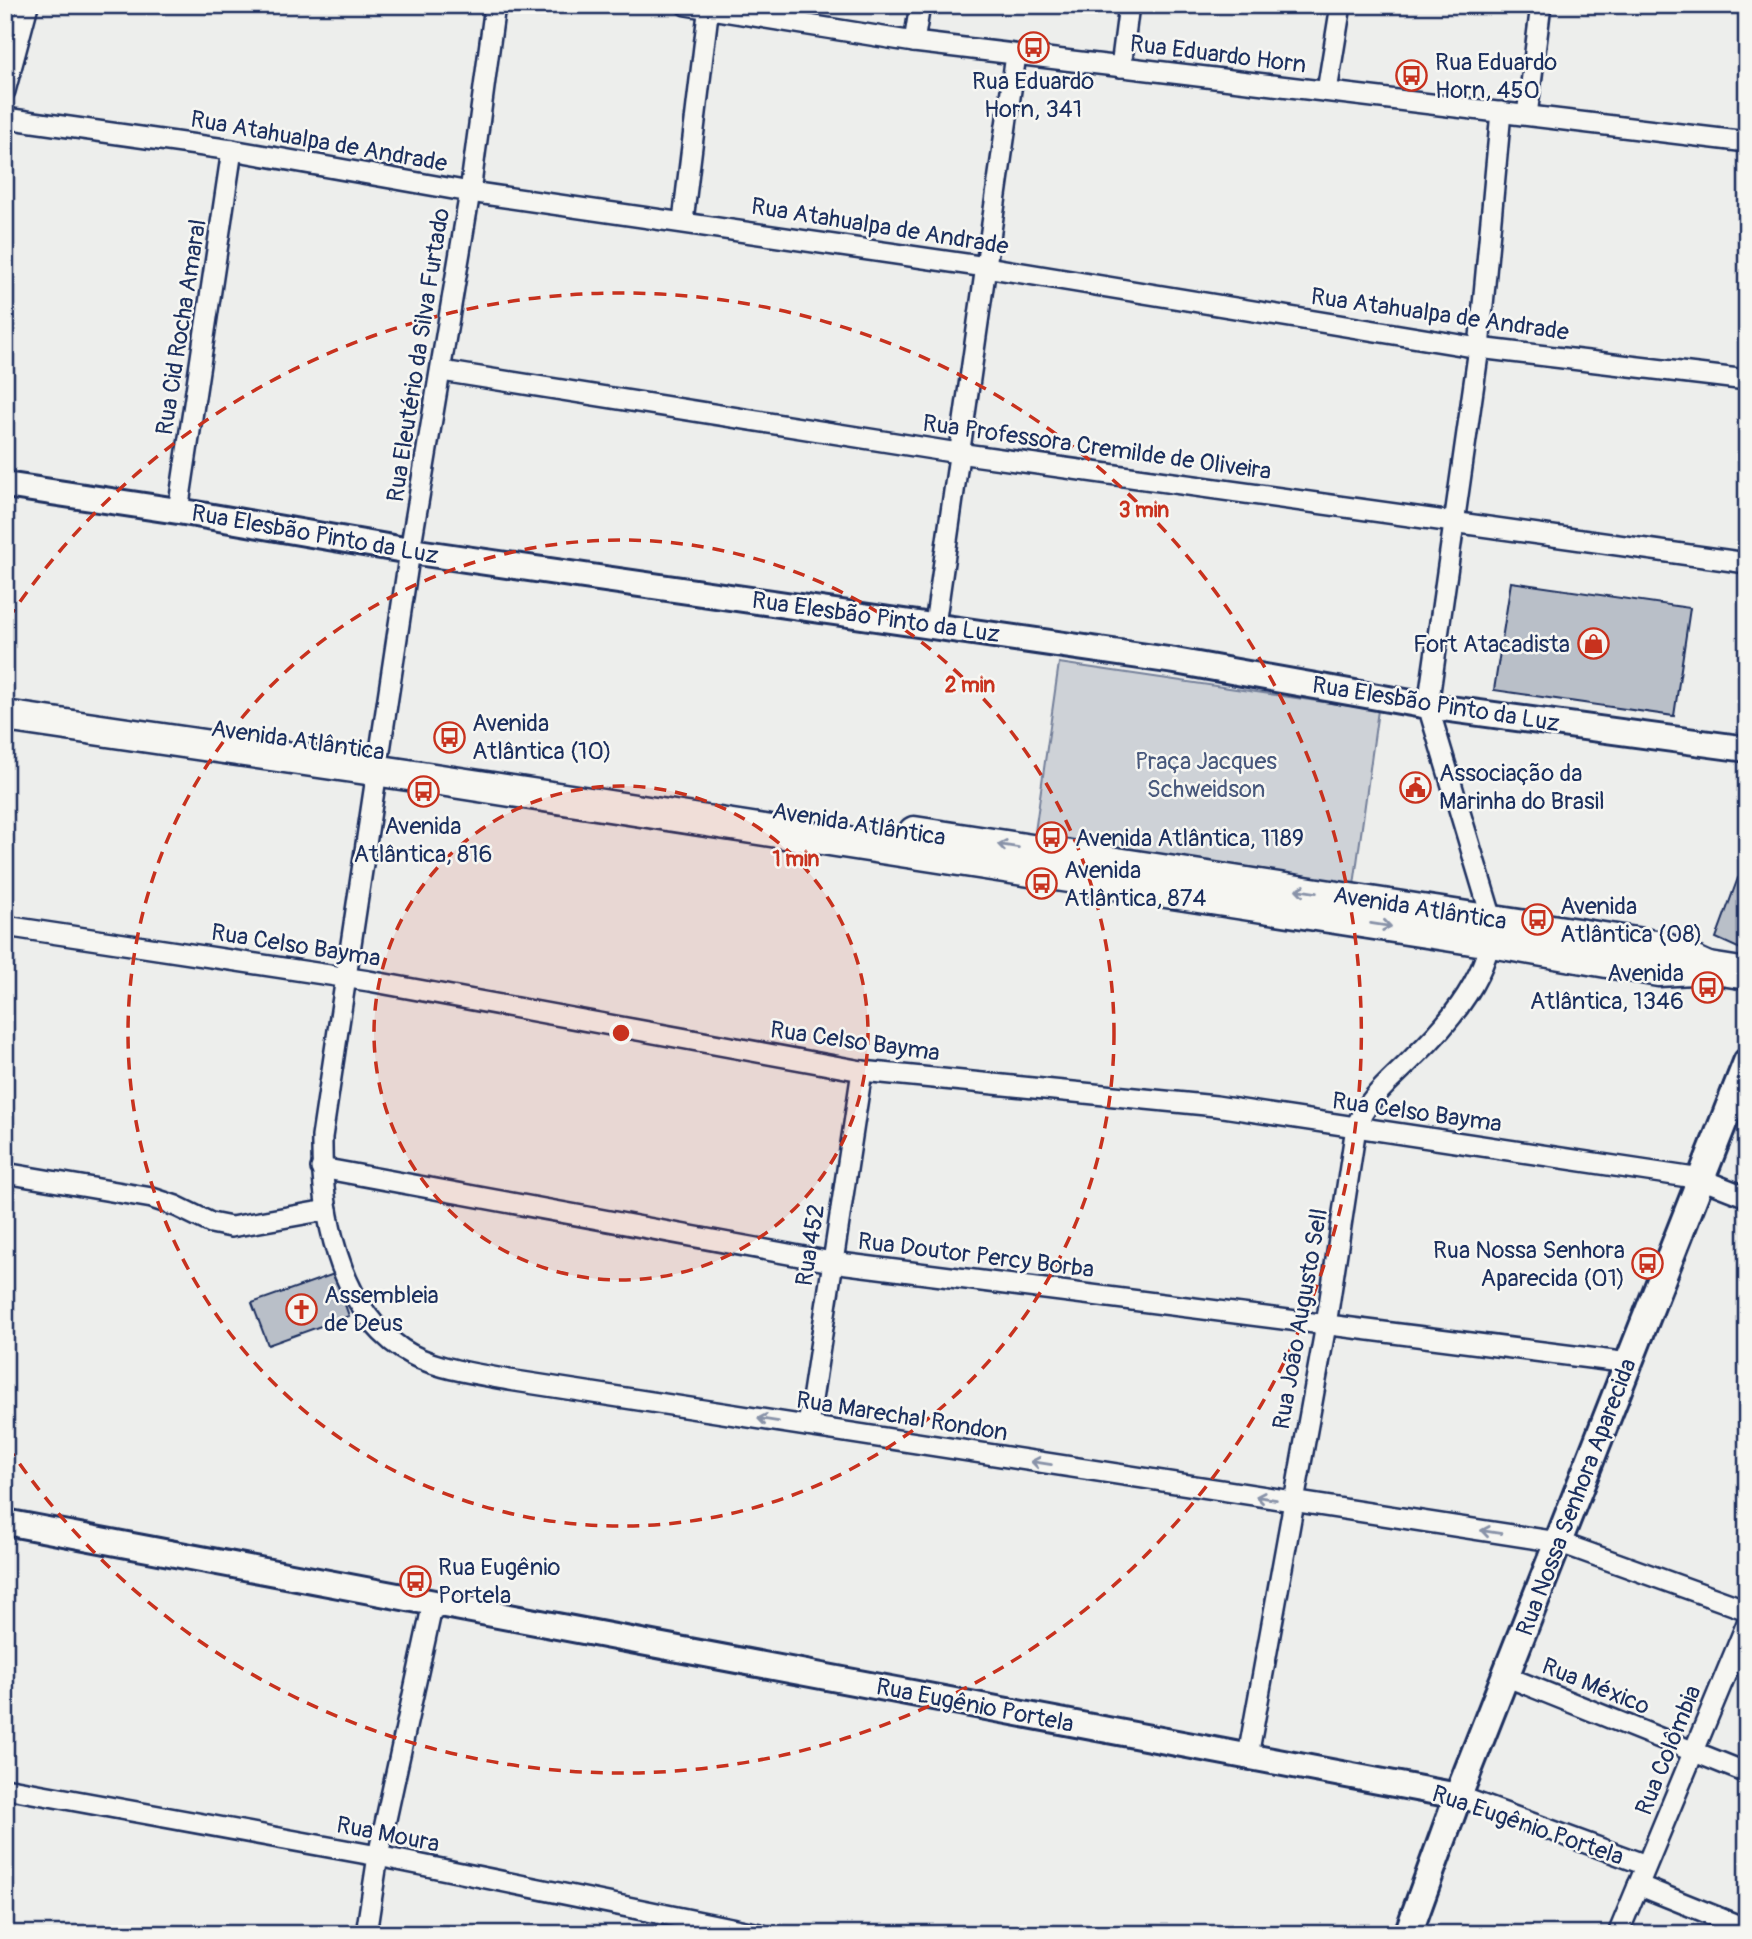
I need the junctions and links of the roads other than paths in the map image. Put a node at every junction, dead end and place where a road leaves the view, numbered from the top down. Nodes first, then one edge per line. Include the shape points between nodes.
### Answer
1 (28, 5) edge
2 (495, 5) edge
3 (686, 5) edge
4 (920, 5) edge
5 (1129, 5) edge
6 (1341, 5) edge
7 (1541, 5) edge
8 (708, 7) edge
9 (914, 42) junction
10 (1016, 55) junction
11 (1121, 67) junction
12 (5, 91) edge
13 (1327, 91) junction
14 (1501, 112) junction
15 (1527, 115) junction
16 (5, 118) edge
17 (1747, 142) edge
18 (232, 150) junction
19 (470, 192) junction
20 (683, 221) junction
21 (986, 267) junction
22 (1479, 348) junction
23 (442, 372) junction
24 (1747, 380) edge
25 (958, 453) junction
26 (5, 485) edge
27 (178, 511) junction
28 (1453, 522) junction
29 (410, 551) junction
30 (1747, 563) edge
31 (936, 625) junction
32 (5, 696) edge
33 (1428, 706) junction
34 (5, 716) edge
35 (115, 723) junction
36 (1747, 748) edge
37 (378, 761) junction
38 (5, 926) edge
39 (1491, 931) junction
40 (1747, 974) edge
41 (345, 977) junction
42 (1747, 1062) edge
43 (862, 1072) junction
44 (1356, 1127) junction
45 (321, 1168) junction
46 (5, 1173) edge
47 (1701, 1179) junction
48 (1747, 1197) edge
49 (327, 1210) junction
50 (832, 1262) junction
51 (1326, 1325) junction
52 (1629, 1363) junction
53 (808, 1426) junction
54 (1293, 1502) junction
55 (5, 1522) edge
56 (1558, 1542) junction
57 (433, 1603) junction
58 (1747, 1610) edge
59 (1747, 1623) edge
60 (1505, 1676) junction
61 (1693, 1752) junction
62 (1248, 1756) junction
63 (1747, 1773) edge
64 (5, 1788) edge
65 (1458, 1796) junction
66 (378, 1856) junction
67 (1646, 1865) junction
68 (1639, 1885) junction
69 (1747, 1929) edge
70 (366, 1934) edge
71 (760, 1934) edge
72 (1408, 1934) edge
73 (1618, 1934) edge

1 - 12 street
2 - 19 street, Rua Eleutério da Silva Furtado
3 - 8 street, Rua Eduardo Horn
4 - 9 street
5 - 11 street
6 - 13 street
7 - 15 street
8 - 9 street, Rua Eduardo Horn
8 - 20 street
9 - 10 street, Rua Eduardo Horn
10 - 11 street, Rua Eduardo Horn
10 - 21 street
11 - 13 street, Rua Eduardo Horn
13 - 14 street, Rua Eduardo Horn
14 - 15 street, Rua Eduardo Horn
14 - 22 street
15 - 17 street, Rua Eduardo Horn
16 - 18 street, Rua Atahualpa de Andrade
18 - 19 street, Rua Atahualpa de Andrade
18 - 27 street, Rua Cid Rocha Amaral
19 - 20 street, Rua Atahualpa de Andrade
19 - 23 street, Rua Eleutério da Silva Furtado
20 - 21 street, Rua Atahualpa de Andrade
21 - 22 street, Rua Atahualpa de Andrade
21 - 25 street
22 - 24 street, Rua Atahualpa de Andrade
22 - 28 street
23 - 25 street, Rua Professora Cremilde de Oliveira
23 - 29 street, Rua Eleutério da Silva Furtado
25 - 28 street, Rua Professora Cremilde de Oliveira
25 - 31 street
26 - 27 street, Rua Elesbão Pinto da Luz
27 - 29 street, Rua Elesbão Pinto da Luz
28 - 30 street, Rua Professora Cremilde de Oliveira
28 - 33 street
29 - 31 street, Rua Elesbão Pinto da Luz
29 - 37 street, Rua Eleutério da Silva Furtado
31 - 33 street, Rua Elesbão Pinto da Luz
32 - 35 main road, Avenida Atlântica
33 - 36 street, Rua Elesbão Pinto da Luz
33 - 39 street
34 - 35 main road, Avenida Atlântica
35 - 37 main road, Avenida Atlântica
37 - 39 main road, Avenida Atlântica
37 - 41 street, Rua Eleutério da Silva Furtado
38 - 41 street, Rua Celso Bayma
39 - 40 main road, Avenida Atlântica
39 - 44 street, Rua João Augusto Sell via 1481,968 1448,1019 1373,1098
41 - 43 street, Rua Celso Bayma
41 - 45 street, Rua Eleutério da Silva Furtado via 324,1115
42 - 47 main road, Rua Nossa Senhora Aparecida
43 - 44 street, Rua Celso Bayma via 1216,1106
43 - 50 street, Rua 452
44 - 47 street, Rua Celso Bayma
44 - 51 street, Rua João Augusto Sell
45 - 49 street, Rua Eleutério da Silva Furtado
45 - 50 street, Rua Doutor Percy Borba
46 - 49 street via 152,1198 231,1227
47 - 48 street, Rua Celso Bayma
47 - 52 main road, Rua Nossa Senhora Aparecida
53 -> 49 street, Rua Marechal Rondon via 509,1380 419,1358 392,1341 365,1312 342,1265
50 - 51 street, Rua Doutor Percy Borba
50 - 53 street, Rua 452
51 - 52 street, Rua Doutor Percy Borba
51 - 54 street, Rua João Augusto Sell
52 - 56 main road, Rua Nossa Senhora Aparecida
54 -> 53 street, Rua Marechal Rondon
56 -> 54 street, Rua Marechal Rondon
54 - 62 street, Rua João Augusto Sell
55 - 57 street, Rua Eugênio Portela
56 - 58 street, Rua Marechal Rondon
56 - 60 main road, Rua Nossa Senhora Aparecida
57 - 62 street, Rua Eugênio Portela
57 - 66 street
59 - 61 street, Rua Colômbia
60 - 61 street, Rua México
60 - 65 main road, Rua Nossa Senhora Aparecida
61 - 63 street, Rua México
61 - 67 street, Rua Colômbia
62 - 65 street, Rua Eugênio Portela
64 - 66 street, Rua Moura
65 - 67 street, Rua Eugênio Portela
65 - 72 main road, Rua Nossa Senhora Aparecida
66 - 70 street
66 - 71 street, Rua Moura
67 - 68 street, Rua Colômbia
68 - 69 street
68 - 73 street, Rua Colômbia

